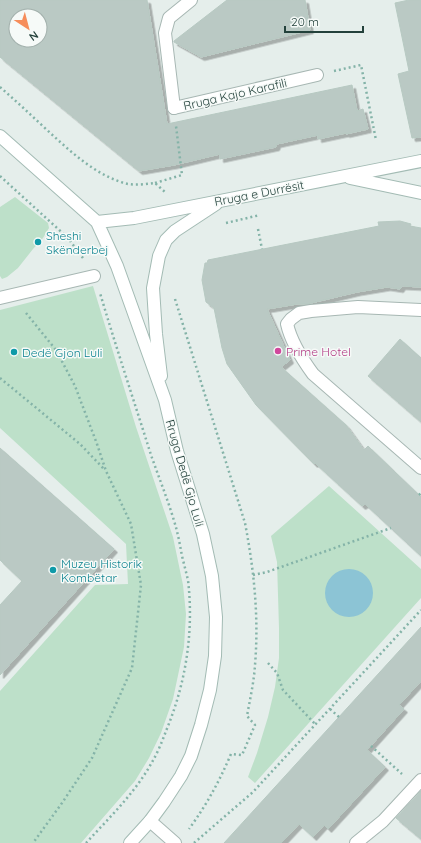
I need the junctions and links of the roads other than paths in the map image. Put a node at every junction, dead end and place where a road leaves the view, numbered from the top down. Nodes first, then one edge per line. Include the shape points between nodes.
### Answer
1 (191, 0) edge
2 (317, 75) road end
3 (0, 136) edge
4 (421, 161) edge
5 (345, 176) junction
6 (421, 193) edge
7 (222, 200) junction
8 (97, 222) junction
9 (94, 276) road end
10 (6, 297) edge
11 (421, 310) edge
12 (165, 400) junction
13 (421, 468) edge
14 (418, 783) edge
15 (150, 821) junction
16 (130, 843) edge
17 (175, 843) edge
18 (356, 843) edge

1 - 2 main road, Rruga Kajo Karafili via 169,18 165,33 174,108
3 - 8 main road, Rruga Dedë Gjo Luli
4 - 5 main road, Rruga e Durrësit
5 - 6 main road
5 - 7 main road, Rruga e Durrësit
7 - 8 main road, Rruga e Durrësit via 134,218
7 - 12 main road via 175,231 166,240 159,256 153,288
8 - 12 main road, Rruga Dedë Gjo Luli via 117,266
9 - 10 main road
11 - 13 main road via 358,307 311,311 299,313 287,324 304,362 313,374
12 - 15 main road, Rruga Dedë Gjo Luli via 177,450 203,534 212,576 216,617 215,656 210,690 191,756 181,776
14 - 18 main road via 383,821
15 - 16 main road, Rruga Dedë Gjo Luli
15 - 17 main road

